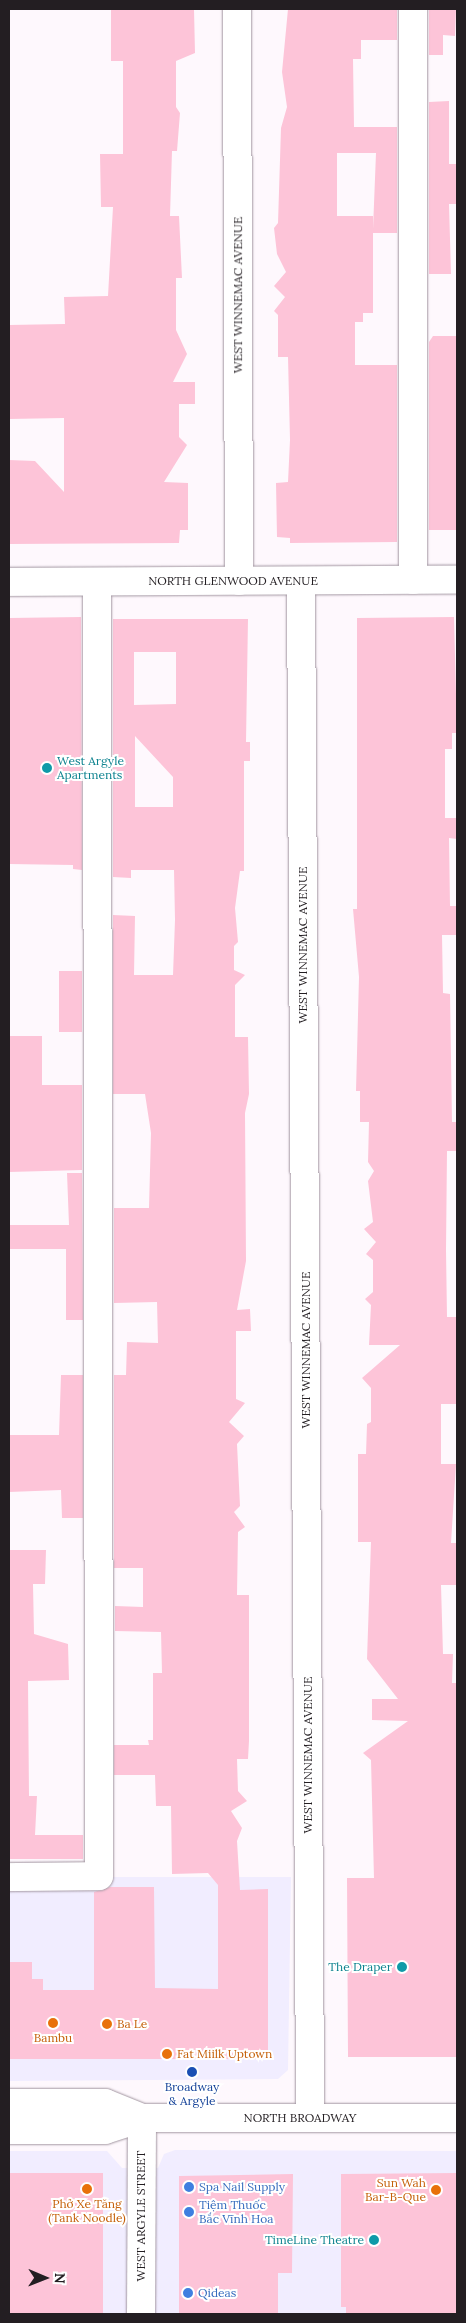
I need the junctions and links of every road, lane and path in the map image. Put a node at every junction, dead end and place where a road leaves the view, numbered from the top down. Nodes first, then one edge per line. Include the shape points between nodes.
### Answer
1 (237, 9) edge
2 (413, 9) edge
3 (414, 580) junction
4 (457, 580) edge
5 (239, 581) junction
6 (301, 581) junction
7 (9, 582) edge
8 (97, 582) junction
9 (9, 1877) edge
10 (9, 2103) edge
11 (142, 2118) junction
12 (310, 2118) junction
13 (457, 2118) edge
14 (9, 2130) edge
15 (141, 2314) edge

1 - 5 street, WEST WINNEMAC AVENUE
2 - 3 street
3 - 4 street, NORTH GLENWOOD AVENUE
3 - 6 street, NORTH GLENWOOD AVENUE
5 - 6 street, NORTH GLENWOOD AVENUE
5 - 8 street, NORTH GLENWOOD AVENUE
6 - 12 street, WEST WINNEMAC AVENUE
7 - 8 street, NORTH GLENWOOD AVENUE
8 - 9 street via 99,1876
10 - 11 street, NORTH BROADWAY via 105,2103
11 - 12 street, NORTH BROADWAY
11 - 14 street, NORTH BROADWAY via 105,2130
11 - 15 street, WEST ARGYLE STREET
12 - 13 street, NORTH BROADWAY

